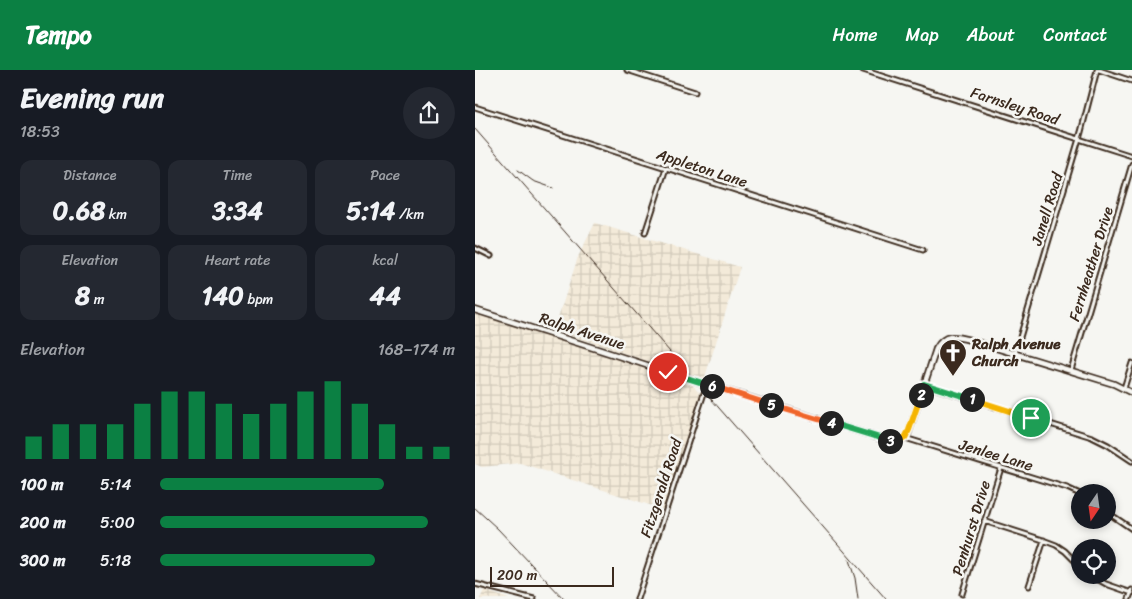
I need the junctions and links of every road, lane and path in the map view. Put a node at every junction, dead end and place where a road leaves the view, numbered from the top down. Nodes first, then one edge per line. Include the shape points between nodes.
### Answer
1 (627, 70) edge
2 (863, 70) edge
3 (1098, 70) edge
4 (1132, 81) edge
5 (695, 92) dead end
6 (475, 108) edge
7 (1079, 138) junction
8 (1132, 156) edge
9 (1132, 164) edge
10 (666, 168) junction
11 (645, 233) dead end
12 (475, 248) edge
13 (923, 250) dead end
14 (491, 256) dead end
15 (475, 310) edge
16 (1015, 354) junction
17 (1132, 363) edge
18 (1071, 370) junction
19 (707, 384) junction
20 (924, 384) junction
21 (1124, 388) junction
22 (1132, 393) edge
23 (905, 438) junction
24 (1132, 461) edge
25 (1001, 468) junction
26 (1071, 490) edge
27 (1116, 518) edge
28 (984, 522) junction
29 (1132, 529) edge
30 (1043, 540) junction
31 (1071, 557) edge
32 (475, 584) edge
33 (1106, 584) edge
34 (1029, 586) dead end
35 (1132, 592) edge
36 (962, 594) dead end
37 (534, 599) edge
38 (637, 599) edge
39 (1129, 599) edge

1 - 5 street
2 - 7 street, Farnsley Road
3 - 4 street
3 - 7 street, Janell Road
6 - 10 street, Appleton Lane
7 - 8 street, Farnsley Road
7 - 16 street, Janell Road
9 - 18 street, Fernheather Drive
10 - 11 street
10 - 13 street, Appleton Lane
12 - 14 street
15 - 19 street, Ralph Avenue
16 - 18 street
16 - 20 street via 957,336 947,338 936,349
17 - 21 street
18 - 21 street
19 - 23 street, Ralph Avenue via 889,440
19 - 38 street, Fitzgerald Road
20 - 23 street
20 - 24 street via 1092,437
21 - 22 street
23 - 25 street, Jenlee Lane
25 - 26 street, Jenlee Lane
25 - 28 street, Penhurst Drive
27 - 29 street
28 - 30 street
28 - 36 street, Penhurst Drive
30 - 31 street via 1057,545
30 - 34 street
32 - 37 street
33 - 35 street
35 - 39 street

